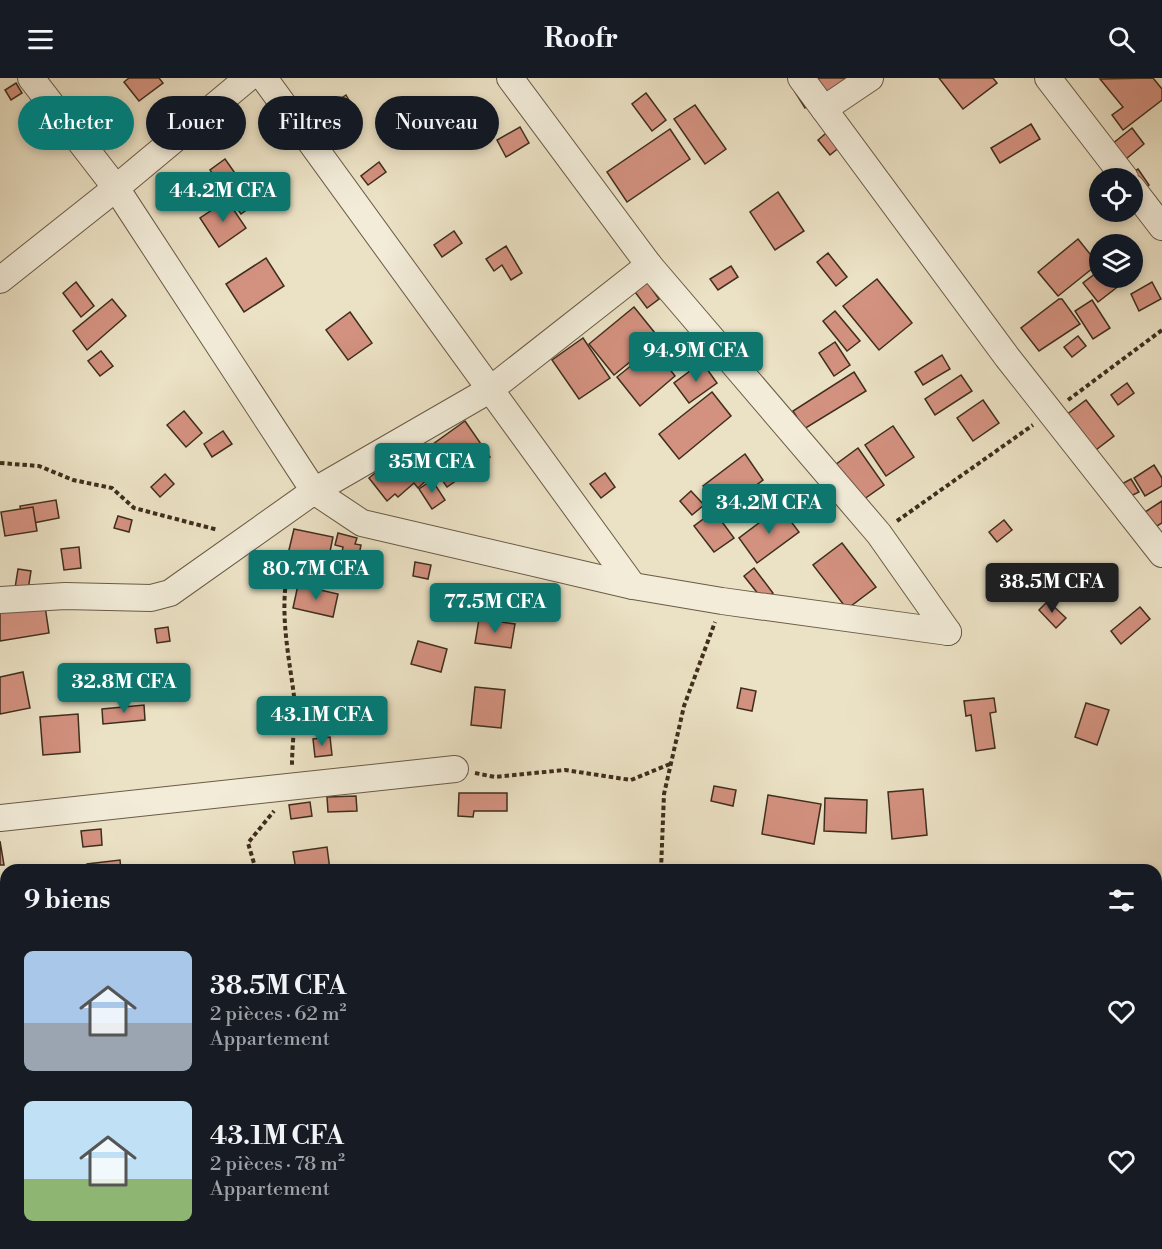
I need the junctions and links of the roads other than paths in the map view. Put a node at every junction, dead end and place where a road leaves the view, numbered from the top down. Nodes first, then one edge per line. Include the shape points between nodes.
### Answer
1 (31, 78) edge
2 (248, 78) edge
3 (264, 78) edge
4 (510, 78) edge
5 (801, 78) edge
6 (870, 78) edge
7 (1048, 78) edge
8 (824, 109) junction
9 (1117, 168) edge
10 (116, 188) junction
11 (1143, 202) edge
12 (1162, 227) edge
13 (649, 265) junction
14 (0, 280) edge
15 (491, 389) junction
16 (314, 491) junction
17 (1162, 554) edge
18 (633, 586) junction
19 (0, 600) edge
20 (455, 769) road end
21 (0, 818) edge

1 - 10 street
2 - 10 street
3 - 15 street
4 - 13 street
5 - 8 street
6 - 8 street
7 - 9 street
8 - 17 street
10 - 14 street
10 - 16 street
11 - 12 street
13 - 15 street
13 - 18 street via 879,534 948,632
15 - 16 street
15 - 18 street
16 - 18 street via 362,523
16 - 19 street via 170,593 151,598 65,596
20 - 21 street

